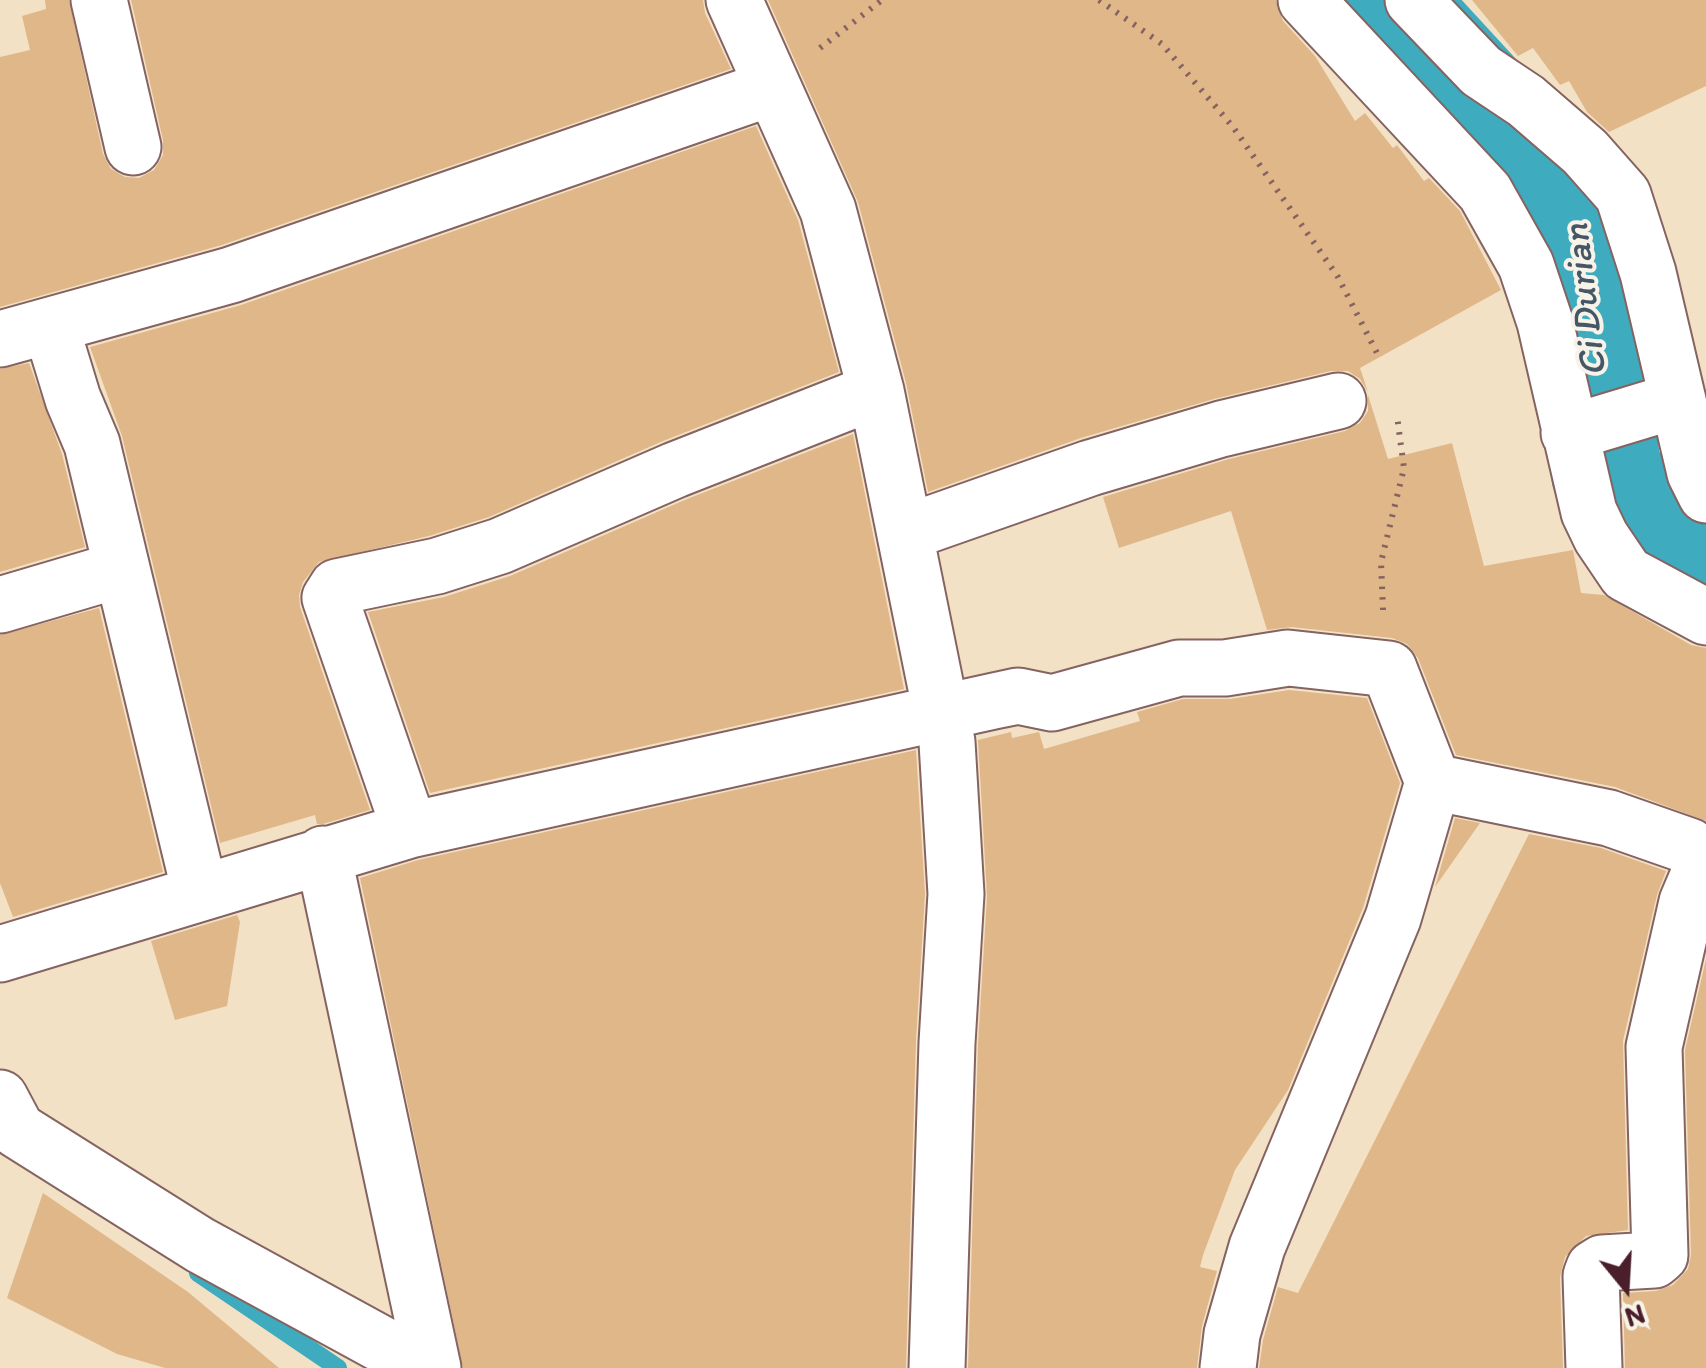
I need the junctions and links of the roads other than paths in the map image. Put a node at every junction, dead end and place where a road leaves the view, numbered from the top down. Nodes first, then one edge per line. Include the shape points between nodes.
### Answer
1 (99, 0) edge
2 (734, 0) edge
3 (1306, 0) edge
4 (1414, 0) edge
5 (771, 88) junction
6 (133, 147) dead end
7 (25, 333) edge
8 (1680, 378) edge
9 (876, 391) junction
10 (1338, 401) dead end
11 (1576, 430) junction
12 (1706, 495) edge
13 (904, 533) junction
14 (122, 569) junction
15 (0, 605) edge
16 (1706, 618) edge
17 (942, 714) junction
18 (1433, 782) junction
19 (410, 830) junction
20 (323, 854) junction
21 (200, 892) junction
22 (1696, 902) edge
23 (0, 954) edge
24 (0, 1098) edge
25 (425, 1368) edge
26 (434, 1368) edge
27 (937, 1368) edge
28 (1228, 1368) edge
29 (1594, 1368) edge

1 - 6 street
2 - 5 street
3 - 11 street via 1485,192 1526,265
4 - 8 street via 1482,71 1585,152 1623,195
5 - 7 street via 232,275
5 - 9 street via 828,210
7 - 14 street via 73,399 92,444
8 - 11 street
8 - 12 street via 1695,473
9 - 13 street
9 - 19 street via 500,546 337,587 330,598
10 - 13 street via 1090,468
11 - 16 street via 1589,512 1617,564
13 - 17 street
14 - 15 street
14 - 21 street
17 - 18 street via 1018,696 1052,704 1178,668 1288,658 1389,670
17 - 19 street
17 - 27 street via 956,894
18 - 22 street via 1609,818 1689,846 1700,859
18 - 28 street via 1393,918 1257,1247
19 - 20 street
20 - 21 street
20 - 26 street
21 - 23 street
22 - 29 street via 1654,1047 1660,1255 1594,1268
24 - 25 street via 17,1130 200,1245

